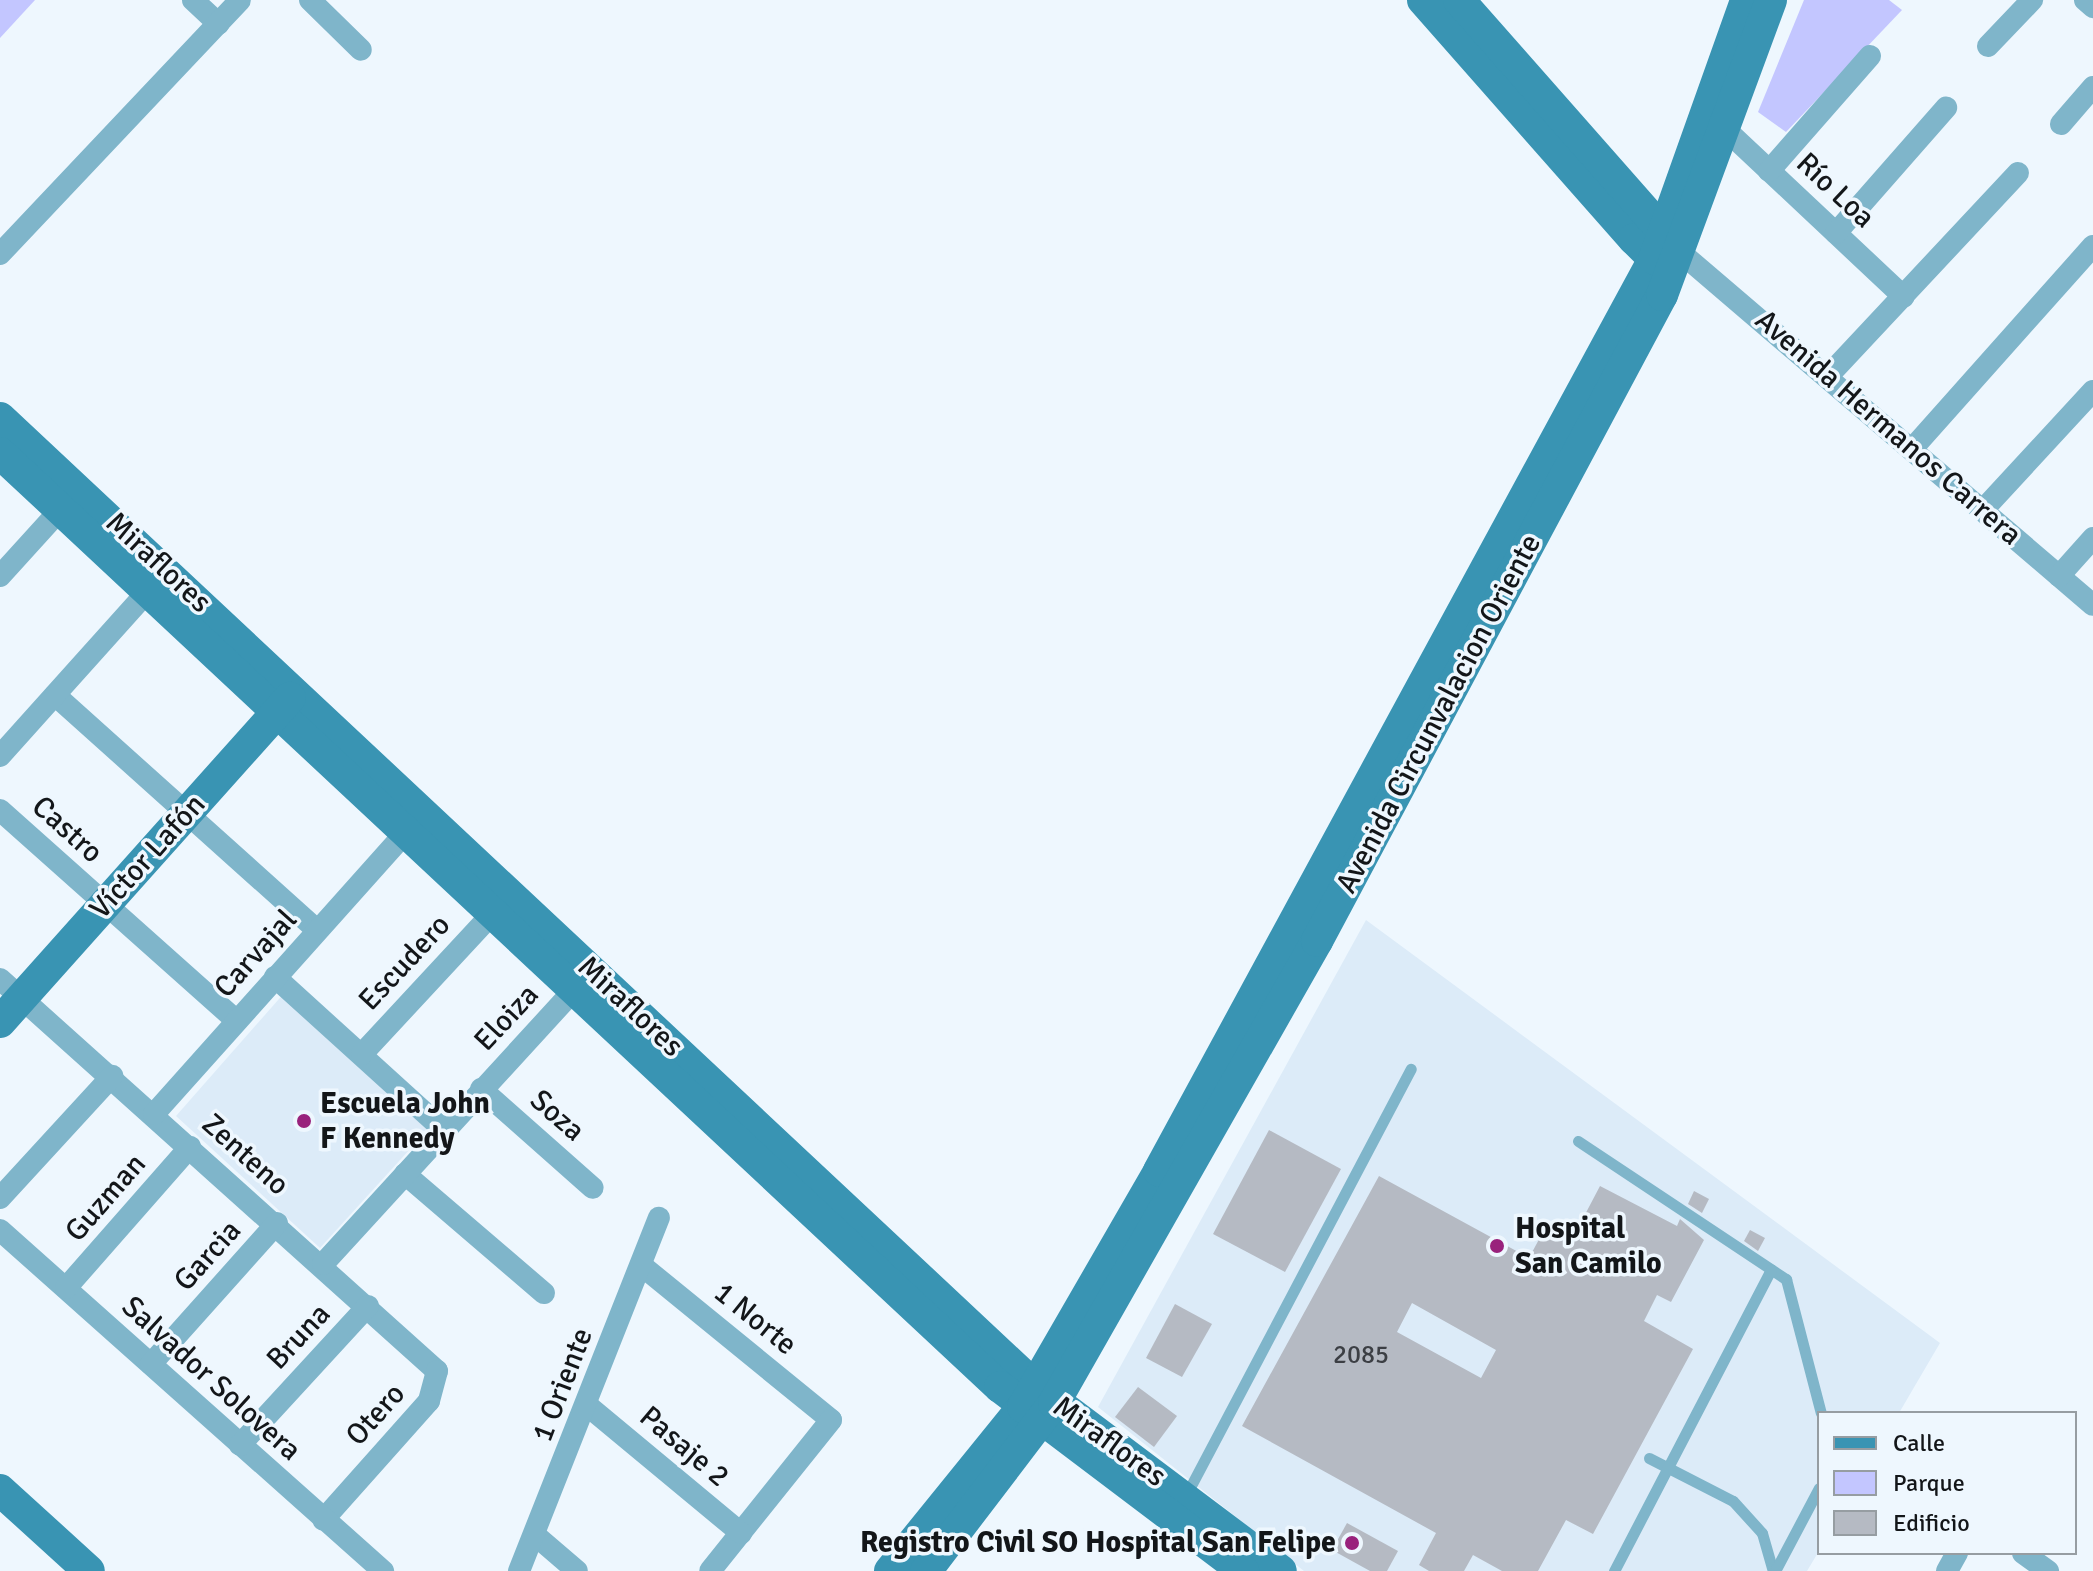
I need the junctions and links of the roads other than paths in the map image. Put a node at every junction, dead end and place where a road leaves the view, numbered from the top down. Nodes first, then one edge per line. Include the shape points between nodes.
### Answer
1 (193, 0) edge
2 (240, 0) edge
3 (310, 0) edge
4 (1423, 0) edge
5 (1459, 0) edge
6 (1746, 0) edge
7 (1771, 0) edge
8 (2032, 0) edge
9 (2085, 0) edge
10 (2093, 7) edge
11 (219, 24) junction
12 (1988, 46) dead end
13 (361, 50) dead end
14 (1870, 56) dead end
15 (2093, 87) edge
16 (1946, 108) dead end
17 (2061, 124) dead end
18 (1725, 129) junction
19 (1769, 171) junction
20 (2018, 173) dead end
21 (1836, 233) junction
22 (2093, 246) edge
23 (1665, 247) junction
24 (0, 254) edge
25 (1904, 297) junction
26 (1828, 376) junction
27 (2093, 391) edge
28 (0, 418) edge
29 (1912, 449) junction
30 (0, 453) edge
31 (61, 509) junction
32 (1983, 510) junction
33 (2093, 538) edge
34 (0, 576) edge
35 (2059, 576) junction
36 (149, 590) junction
37 (2093, 605) edge
38 (55, 695) junction
39 (286, 703) junction
40 (5, 742) edge
41 (0, 810) edge
42 (186, 814) junction
43 (404, 834) junction
44 (105, 905) junction
45 (493, 913) junction
46 (317, 930) junction
47 (275, 977) junction
48 (574, 990) junction
49 (7, 1000) edge
50 (237, 1021) junction
51 (362, 1054) junction
52 (1411, 1069) dead end
53 (112, 1076) junction
54 (481, 1089) junction
55 (154, 1114) junction
56 (444, 1130) junction
57 (1578, 1141) dead end
58 (190, 1147) junction
59 (405, 1174) junction
60 (593, 1188) dead end
61 (0, 1198) edge
62 (659, 1218) dead end
63 (277, 1223) junction
64 (0, 1230) edge
65 (323, 1264) junction
66 (641, 1265) junction
67 (1771, 1269) junction
68 (66, 1288) junction
69 (544, 1293) dead end
70 (368, 1306) junction
71 (151, 1364) junction
72 (438, 1383) joint
73 (1038, 1405) junction
74 (588, 1406) junction
75 (1820, 1411) edge
76 (240, 1445) junction
77 (1649, 1458) dead end
78 (1668, 1467) junction
79 (0, 1490) edge
80 (1817, 1492) edge
81 (1176, 1506) junction
82 (323, 1520) junction
83 (741, 1533) junction
84 (535, 1535) junction
85 (2026, 1555) edge
86 (89, 1571) edge
87 (383, 1571) edge
88 (519, 1571) edge
89 (577, 1571) edge
90 (710, 1571) edge
91 (890, 1571) edge
92 (926, 1571) edge
93 (1243, 1571) edge
94 (1281, 1571) edge
95 (1614, 1571) edge
96 (1774, 1571) edge
97 (2048, 1571) edge

1 - 11 street
2 - 11 street
3 - 13 street
4 - 23 street, Avenida Hermanos Carrera
5 - 23 street, Avenida Hermanos Carrera
6 - 23 street, Avenida Circunvalacion Oriente
7 - 18 street, Avenida Circunvalacion Oriente
8 - 12 street
9 - 10 street
11 - 24 street
14 - 19 street
15 - 17 street
16 - 21 street
18 - 19 street, Río Loa
18 - 23 street, Avenida Circunvalacion Oriente
19 - 21 street, Río Loa
20 - 25 street
21 - 25 street, Río Loa
22 - 29 street
23 - 26 street, Avenida Hermanos Carrera
23 - 73 street, Avenida Circunvalacion Oriente via 1296,980
25 - 26 street
26 - 29 street, Avenida Hermanos Carrera
27 - 32 street
28 - 39 street, Miraflores
29 - 32 street, Avenida Hermanos Carrera
30 - 31 street, Miraflores
31 - 34 street
31 - 36 street, Miraflores
32 - 35 street, Avenida Hermanos Carrera
33 - 35 street
35 - 37 street, Avenida Hermanos Carrera
36 - 38 street
36 - 39 street, Miraflores
38 - 40 street
38 - 42 street
39 - 42 street, Víctor Lafón
39 - 43 street, Miraflores
39 - 73 street, Miraflores
41 - 44 street, Castro
42 - 44 street, Víctor Lafón
42 - 46 street
43 - 45 street, Miraflores
43 - 46 street, Carvajal
44 - 49 street, Víctor Lafón
44 - 50 street, Castro
45 - 48 street, Miraflores
45 - 51 street, Escudero
46 - 47 street, Carvajal
47 - 50 street, Carvajal
47 - 51 street
48 - 54 street, Eloiza
48 - 73 street, Miraflores
49 - 53 street, Zenteno
50 - 55 street, Carvajal
51 - 56 street
52 - 81 lane
53 - 55 street, Zenteno
53 - 61 street
54 - 56 street, Eloiza
54 - 60 street, Soza
55 - 58 street, Zenteno
56 - 59 street, Eloiza
57 - 67 lane
58 - 63 street, Zenteno
58 - 68 street, Guzman
59 - 65 street, Eloiza
59 - 69 street
62 - 66 street, 1 Oriente
63 - 65 street, Zenteno
63 - 71 street, Garcia
64 - 68 street, Salvador Solovera
65 - 70 street, Zenteno
66 - 74 street, 1 Oriente
66 - 83 street, 1 Norte via 831,1420
67 - 75 lane via 1786,1279
67 - 78 lane
68 - 71 street, Salvador Solovera
70 - 72 street, Zenteno via 434,1367
70 - 76 street, Bruna
71 - 76 street, Salvador Solovera
72 - 82 street, Otero
73 - 81 street, Miraflores
73 - 91 street
73 - 92 street
74 - 83 street, Pasaje 2
74 - 84 street, 1 Oriente
76 - 82 street, Salvador Solovera
77 - 78 lane
78 - 95 lane
78 - 96 lane via 1733,1501 1762,1533
79 - 86 street
80 - 96 lane
81 - 93 street, Miraflores
81 - 94 street, Miraflores
82 - 87 street, Salvador Solovera
83 - 90 street
84 - 88 street, 1 Oriente
84 - 89 street
85 - 97 street

